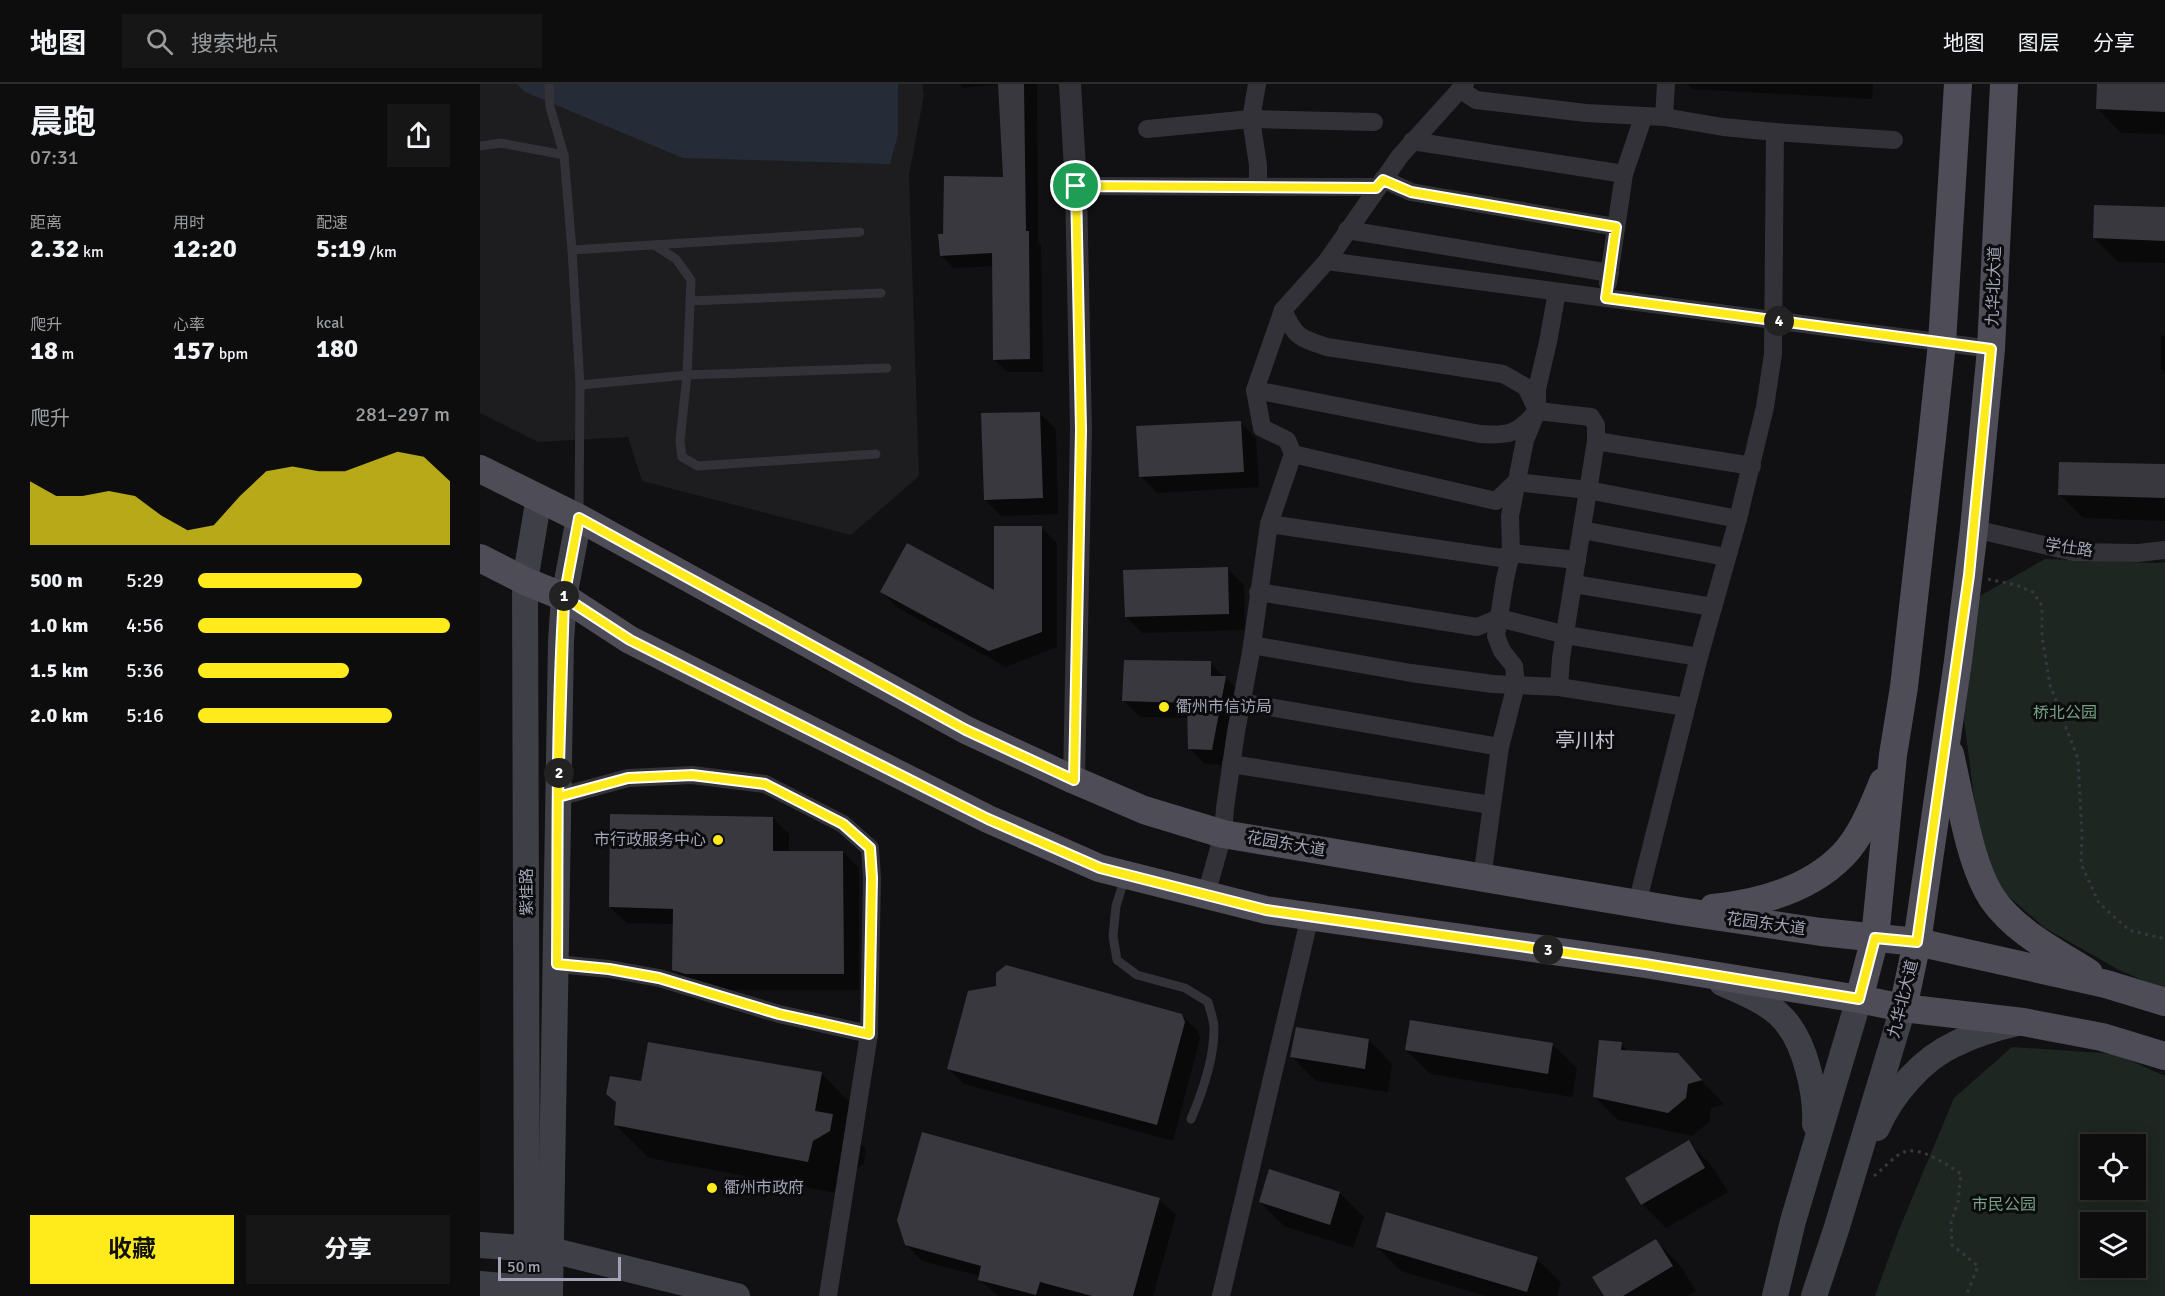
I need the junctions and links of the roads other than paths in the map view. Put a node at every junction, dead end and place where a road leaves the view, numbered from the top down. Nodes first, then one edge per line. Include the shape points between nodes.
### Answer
1 (549, 84) edge
2 (1070, 84) edge
3 (1257, 84) edge
4 (1666, 84) edge
5 (1958, 84) edge
6 (2004, 84) edge
7 (1463, 86) edge
8 (1664, 117) junction
9 (1643, 118) junction
10 (1251, 119) junction
11 (1374, 122) dead end
12 (1147, 129) dead end
13 (1775, 132) junction
14 (1894, 140) dead end
15 (1412, 141) junction
16 (480, 146) edge
17 (564, 155) junction
18 (1624, 174) junction
19 (1380, 184) junction
20 (1076, 186) junction
21 (1258, 187) junction
22 (1616, 227) junction
23 (1347, 230) junction
24 (860, 232) dead end
25 (657, 246) junction
26 (572, 250) junction
27 (1327, 261) junction
28 (1610, 273) junction
29 (1557, 292) junction
30 (881, 293) dead end
31 (1606, 298) junction
32 (690, 301) junction
33 (1282, 310) junction
34 (1773, 320) junction
35 (1942, 343) junction
36 (1991, 349) junction
37 (887, 368) dead end
38 (687, 375) junction
39 (580, 385) junction
40 (1255, 390) junction
41 (1537, 411) junction
42 (1596, 441) junction
43 (876, 454) dead end
44 (1293, 454) junction
45 (1752, 466) junction
46 (480, 469) edge
47 (1516, 482) junction
48 (1588, 490) junction
49 (539, 497) junction
50 (579, 518) junction
51 (1738, 519) junction
52 (1269, 524) junction
53 (1974, 529) junction
54 (1582, 530) junction
55 (2165, 550) edge
56 (1511, 553) junction
57 (1726, 557) junction
58 (480, 558) edge
59 (1577, 561) junction
60 (525, 581) junction
61 (1574, 584) junction
62 (1258, 592) junction
63 (564, 597) junction
64 (1713, 607) junction
65 (1499, 618) junction
66 (1566, 635) junction
67 (1252, 645) junction
68 (1699, 657) junction
69 (1516, 685) junction
70 (1559, 687) junction
71 (1241, 702) junction
72 (1686, 707) junction
73 (1947, 737) junction
74 (1500, 747) junction
75 (1893, 754) junction
76 (1231, 764) junction
77 (1074, 780) junction
78 (558, 797) junction
79 (1491, 805) junction
80 (1223, 834) junction
81 (1126, 875) junction
82 (1482, 878) junction
83 (1206, 895) junction
84 (1637, 904) junction
85 (1680, 911) junction
86 (1310, 916) junction
87 (1875, 938) junction
88 (1917, 942) junction
89 (557, 964) junction
90 (1699, 974) junction
91 (2106, 984) junction
92 (1859, 999) junction
93 (2165, 1002) edge
94 (1903, 1008) junction
95 (2023, 1022) junction
96 (869, 1034) junction
97 (2165, 1056) edge
98 (1191, 1119) dead end
99 (1814, 1150) junction
100 (1844, 1199) junction
101 (1793, 1221) junction
102 (1836, 1230) junction
103 (480, 1245) edge
104 (539, 1249) junction
105 (480, 1284) edge
106 (525, 1288) junction
107 (554, 1295) edge
108 (737, 1296) edge
109 (828, 1296) edge
110 (1221, 1296) edge
111 (1760, 1296) edge
112 (1775, 1296) edge
113 (1814, 1296) edge
114 (1823, 1296) edge

1 - 17 lane via 550,107
2 - 20 street
3 - 10 street
4 - 8 street
5 - 35 main road
6 - 36 main road, 九华北大道
7 - 9 street via 1476,100
7 - 15 street
8 - 9 street
8 - 13 street
9 - 18 street
10 - 11 street
10 - 12 street
10 - 21 street
13 - 14 street
13 - 34 street
15 - 18 street
15 - 19 street
16 - 17 lane via 501,143
17 - 26 lane
18 - 22 street
19 - 21 street
19 - 22 street
19 - 23 street
20 - 21 street
20 - 77 street via 1081,430
22 - 28 street
23 - 27 street
23 - 28 street
24 - 25 lane
25 - 26 lane
25 - 32 lane via 676,259 691,280
26 - 39 lane
27 - 29 street
27 - 33 street
28 - 31 street
29 - 31 street
29 - 41 street via 1537,389
30 - 32 lane
31 - 34 street
32 - 38 lane
33 - 40 street
33 - 41 street via 1290,328 1302,339 1327,347 1503,374 1526,387
34 - 35 street
34 - 45 street via 1772,365
35 - 36 street
35 - 75 main road
36 - 53 main road, 九华北大道
37 - 38 lane
38 - 39 lane
38 - 43 lane via 680,441 682,457 698,466
39 - 50 lane
40 - 41 street via 1480,434 1520,430
40 - 44 street via 1262,428 1287,440
41 - 42 street via 1591,417 1596,425
41 - 47 street via 1525,440
42 - 45 street
42 - 48 street
44 - 47 street via 1496,501
44 - 52 street
45 - 51 street
46 - 49 main road, 花园东大道
47 - 48 street
47 - 56 street via 1510,516
48 - 51 street
48 - 54 street
49 - 50 main road, 花园东大道
49 - 60 main road, 紫桂路
50 - 63 main road, 紫桂路
50 - 77 main road, 花园东大道 via 966,730
51 - 57 street
52 - 56 street via 1501,558
52 - 62 street
53 - 55 street, 学仕路 via 2074,552
53 - 73 main road, 九华北大道
54 - 57 street
54 - 59 street
56 - 59 street
56 - 65 street
57 - 64 street
58 - 60 main road
59 - 61 street
60 - 63 main road
60 - 104 main road, 紫桂路
61 - 64 street
61 - 66 street
62 - 65 street via 1477,627
62 - 67 street
63 - 78 main road, 紫桂路
63 - 81 main road via 630,640 988,819 1100,868
64 - 68 street
65 - 66 street
65 - 69 street via 1496,636 1514,666
66 - 68 street
66 - 70 street
67 - 69 street via 1411,673
67 - 71 street
68 - 72 street
69 - 70 street
69 - 74 street
70 - 72 street
71 - 74 street
71 - 76 street
72 - 84 street
73 - 88 main road, 九华北大道
73 - 91 main road via 1979,876 1993,900 2024,930
74 - 79 street
75 - 85 main road via 1858,835 1844,854 1821,873 1772,896 1724,907
75 - 87 main road
76 - 79 street
76 - 80 street
77 - 80 main road, 花园东大道 via 1144,810
78 - 89 main road, 紫桂路
78 - 96 street via 628,778 692,775 765,784 843,824 870,848
79 - 82 street
80 - 82 main road, 花园东大道
80 - 83 street
81 - 83 main road
81 - 98 lane via 1116,906 1113,936 1117,960 1137,975 1185,988 1208,1002 1215,1028 1202,1095
82 - 84 main road, 花园东大道
83 - 86 main road
84 - 85 main road, 花园东大道
85 - 87 main road, 花园东大道
86 - 90 main road
86 - 110 street
87 - 88 main road, 花园东大道
87 - 92 main road
88 - 91 main road, 花园东大道
88 - 94 main road, 九华北大道
89 - 96 street via 659,978 779,1014
89 - 104 main road, 紫桂路
90 - 92 main road
90 - 99 main road via 1757,998 1784,1018 1798,1037 1813,1087
91 - 93 main road, 花园东大道
92 - 94 main road
92 - 99 main road
94 - 95 main road
94 - 100 main road, 九华北大道
95 - 97 main road via 2102,1037
95 - 100 main road via 1984,1031 1952,1045 1926,1063 1885,1108
96 - 109 street
99 - 101 main road
100 - 102 main road, 九华北大道
101 - 111 main road
101 - 112 main road
102 - 113 main road, 九华北大道
102 - 114 main road
103 - 104 main road
104 - 106 main road, 紫桂路
104 - 107 main road, 紫桂路
104 - 108 main road
105 - 106 main road
106 - 107 main road

